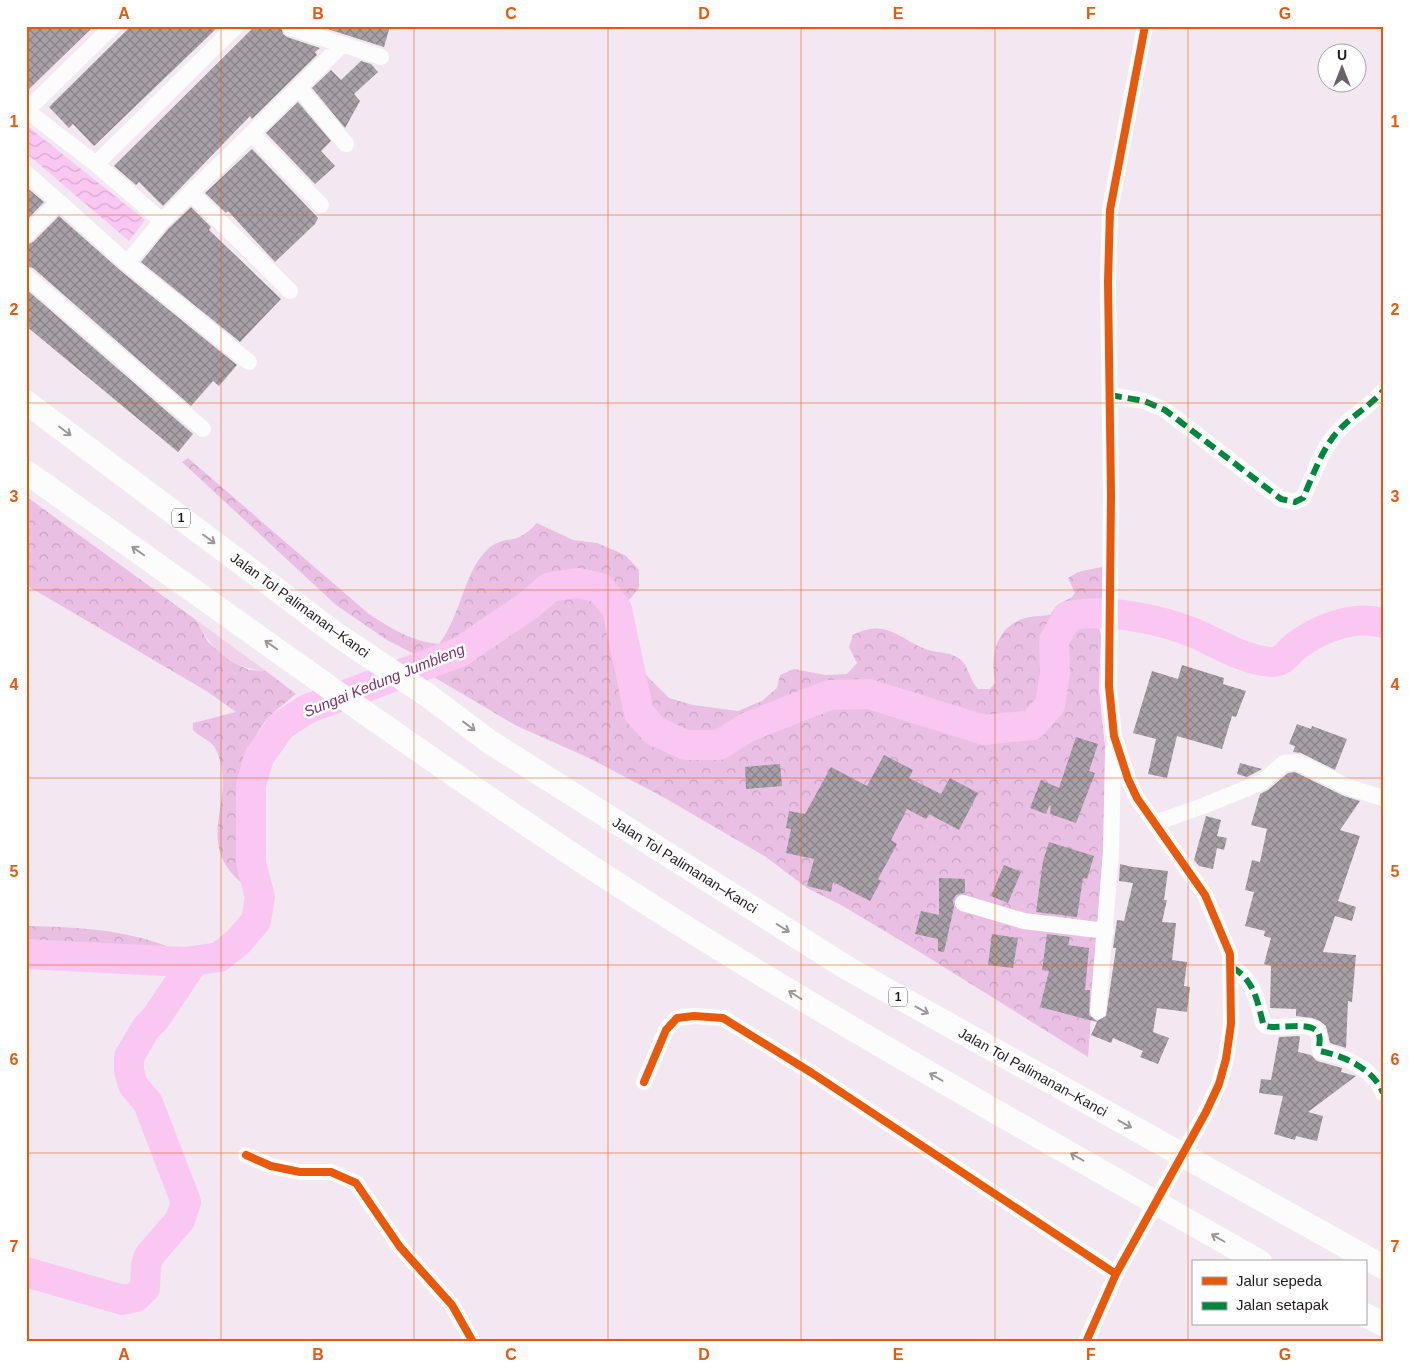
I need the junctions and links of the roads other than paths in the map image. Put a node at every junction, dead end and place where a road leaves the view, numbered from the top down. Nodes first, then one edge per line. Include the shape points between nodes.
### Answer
1 (113, 26) edge
2 (236, 26) edge
3 (1145, 26) edge
4 (291, 28) dead end
5 (342, 45) junction
6 (381, 57) dead end
7 (299, 88) junction
8 (27, 110) edge
9 (252, 134) junction
10 (346, 144) dead end
11 (96, 164) junction
12 (26, 172) edge
13 (191, 193) junction
14 (59, 202) junction
15 (321, 204) dead end
16 (162, 221) junction
17 (26, 236) edge
18 (127, 262) junction
19 (26, 276) edge
20 (290, 291) dead end
21 (249, 362) dead end
22 (1383, 391) edge
23 (1110, 395) junction
24 (26, 402) edge
25 (203, 429) dead end
26 (26, 472) edge
27 (1114, 736) junction
28 (1383, 798) edge
29 (1155, 823) junction
30 (963, 903) dead end
31 (1106, 931) junction
32 (1232, 967) junction
33 (1098, 1011) dead end
34 (644, 1082) dead end
35 (1382, 1085) edge
36 (246, 1155) dead end
37 (1256, 1260) edge
38 (1383, 1267) edge
39 (1116, 1274) junction
40 (1366, 1316) edge
41 (1383, 1324) edge
42 (473, 1342) edge
43 (1086, 1342) edge

1 - 8 street
2 - 11 street
3 - 23 street via 1110,210
4 - 5 street
5 - 6 street
5 - 7 street
7 - 9 street
7 - 10 street
8 - 11 street
9 - 13 street
9 - 15 street
11 - 16 street
12 - 14 street
13 - 16 street
13 - 20 street
14 - 17 street
14 - 18 street
16 - 18 street
18 - 21 street
19 - 25 street
22 - 23 street via 1340,429 1329,443 1302,498 1290,502 1281,499 1165,410
23 - 27 street via 1109,676
24 -> 38 highway, Jalan Tol Palimanan–Kanci / 1 via 336,634 490,742 847,968
37 -> 26 highway via 814,1008 596,870 450,772
27 - 29 street via 1132,789
27 - 31 street
28 - 29 street via 1348,787 1297,762 1284,763 1262,782
29 - 32 street via 1206,895 1224,937
30 - 31 street via 1024,921
31 - 33 street
32 - 35 street via 1250,982 1266,1026 1315,1029 1320,1035 1320,1051 1350,1060
32 - 39 street via 1231,1024 1219,1084
34 - 39 street via 666,1030 677,1018 723,1018 812,1072
36 - 42 street via 271,1166 300,1172 331,1172 356,1182 400,1247 452,1304
39 - 43 street
40 - 41 highway

